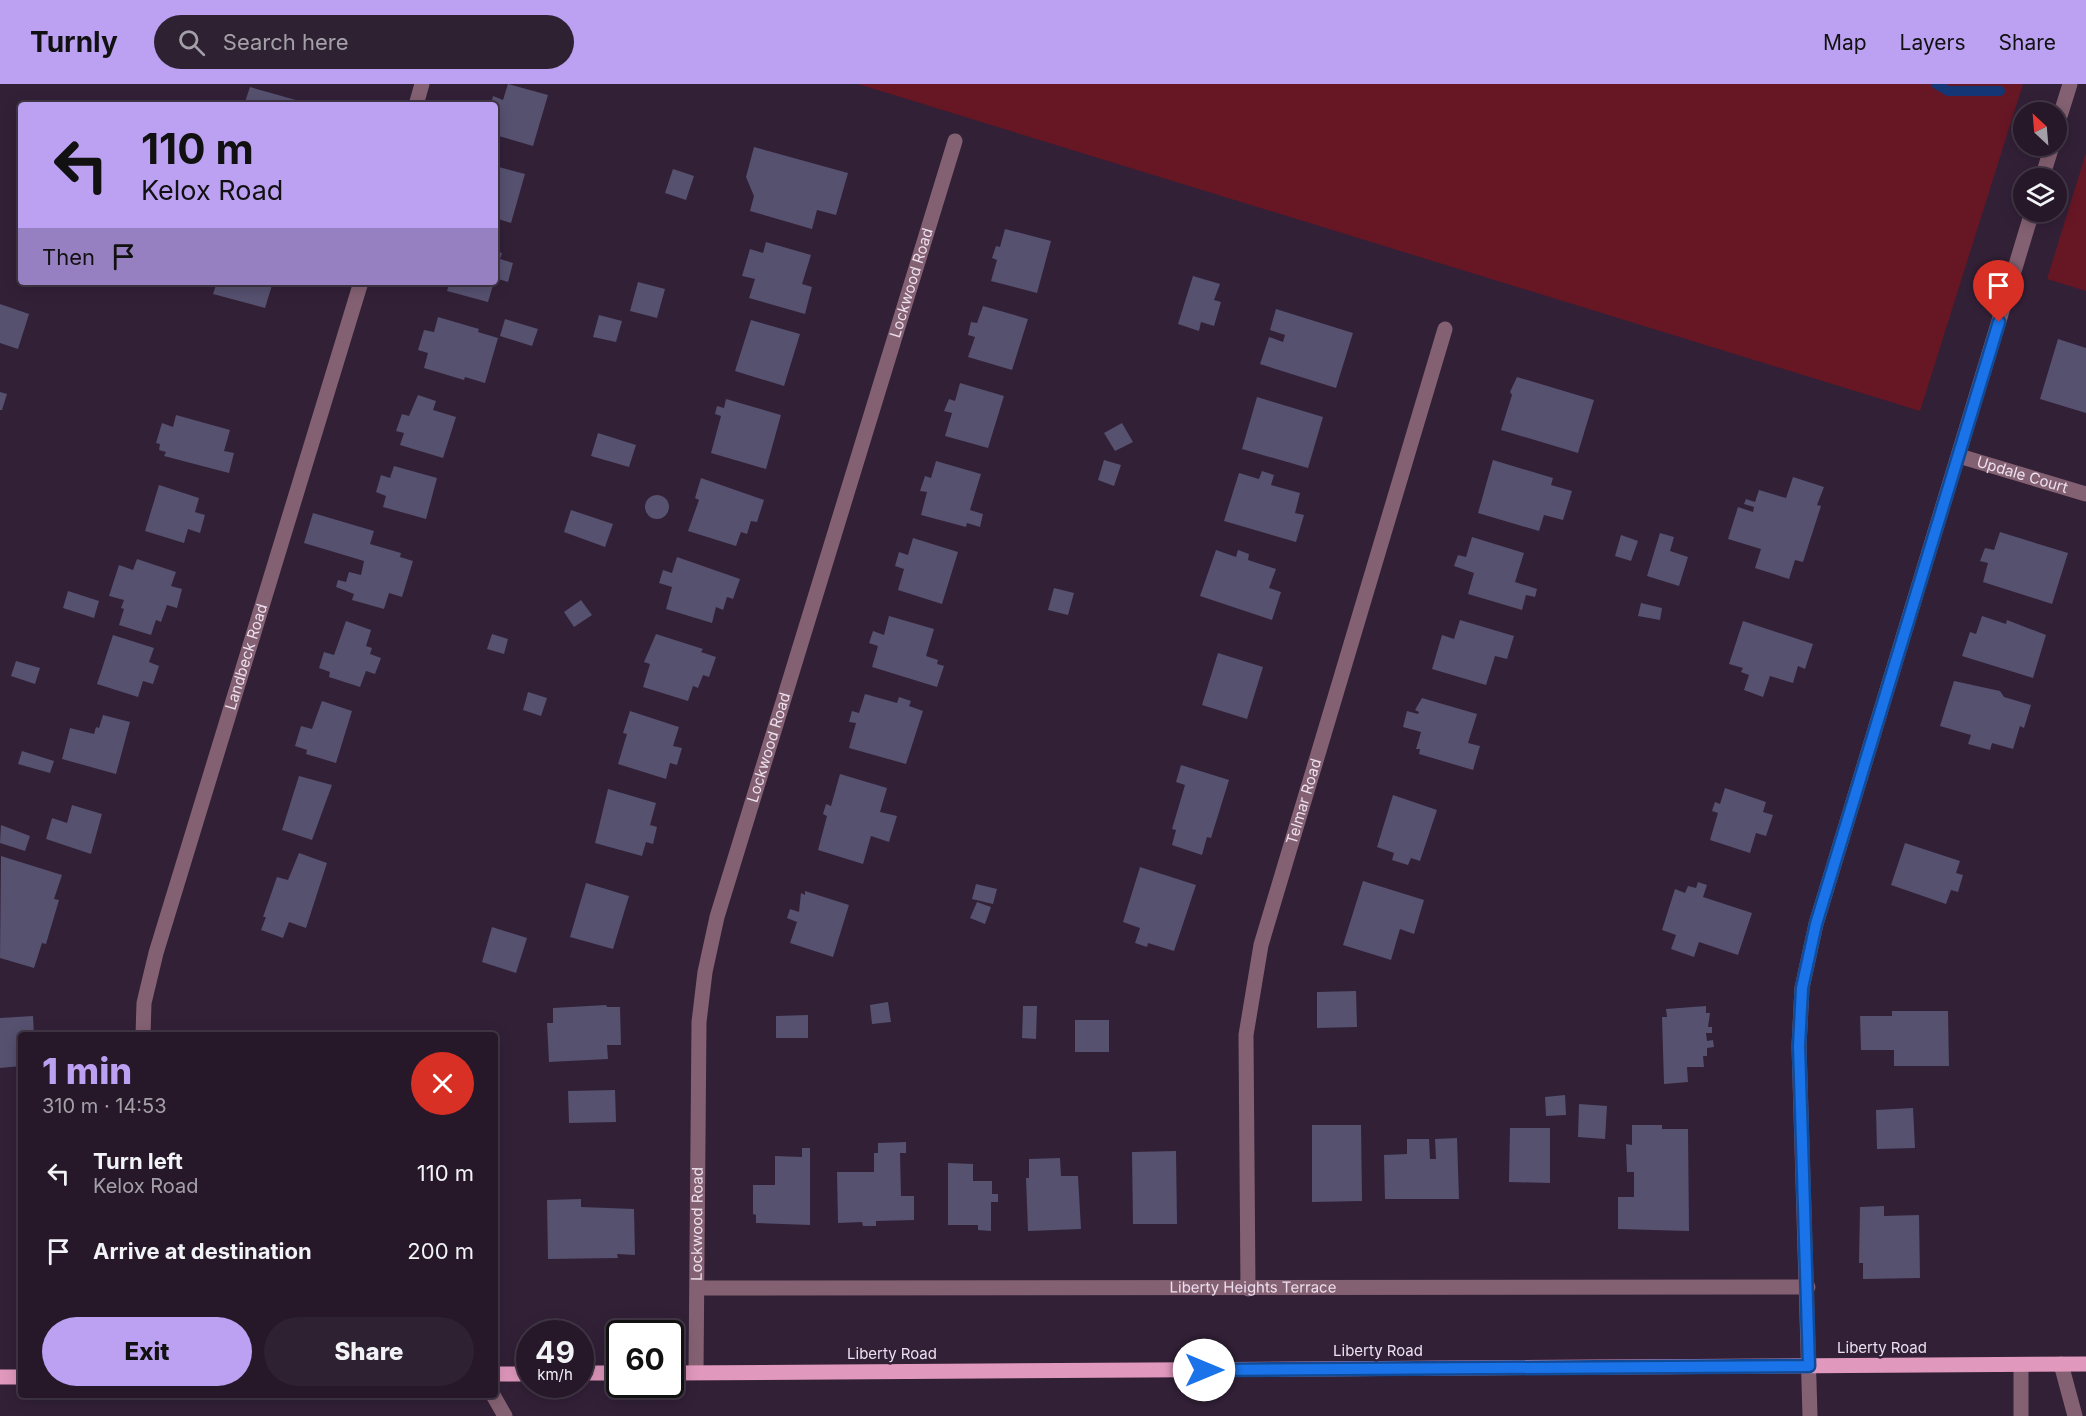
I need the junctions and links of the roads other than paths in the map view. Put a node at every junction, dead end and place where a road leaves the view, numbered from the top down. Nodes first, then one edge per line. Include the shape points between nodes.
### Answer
1 (422, 84) edge
2 (2070, 84) edge
3 (417, 102) edge
4 (2064, 102) edge
5 (955, 141) dead end
6 (2029, 222) edge
7 (360, 285) edge
8 (1445, 328) dead end
9 (1959, 456) junction
10 (2086, 495) edge
11 (143, 1032) edge
12 (1808, 1287) junction
13 (698, 1288) junction
14 (1248, 1289) junction
15 (2061, 1364) junction
16 (2086, 1364) edge
17 (2021, 1365) junction
18 (1809, 1366) junction
19 (684, 1372) edge
20 (696, 1372) junction
21 (498, 1374) edge
22 (516, 1374) edge
23 (0, 1377) edge
24 (18, 1377) edge
25 (495, 1398) edge
26 (505, 1416) edge
27 (1810, 1416) edge
28 (2021, 1416) edge
29 (2075, 1416) edge

1 - 3 street
2 - 4 street
5 - 13 street, Lockwood Road via 717,917 699,1022
6 - 9 street
7 - 11 street, Landbeck Road via 156,953 144,1003
8 - 14 street, Telmar Road via 1261,945 1246,1035
9 - 10 street, Updale Court
9 - 12 street via 1816,924 1802,988 1799,1046
12 - 14 street, Liberty Heights Terrace
12 - 18 street
13 - 14 street, Liberty Heights Terrace
13 - 20 street, Lockwood Road
15 - 16 main road, Liberty Road
15 - 17 main road, Liberty Road
15 - 29 street
17 - 18 main road, Liberty Road
17 - 28 street
18 - 20 main road, Liberty Road
18 - 27 street
19 - 20 main road, Liberty Road
21 - 22 main road
23 - 24 main road
25 - 26 street

